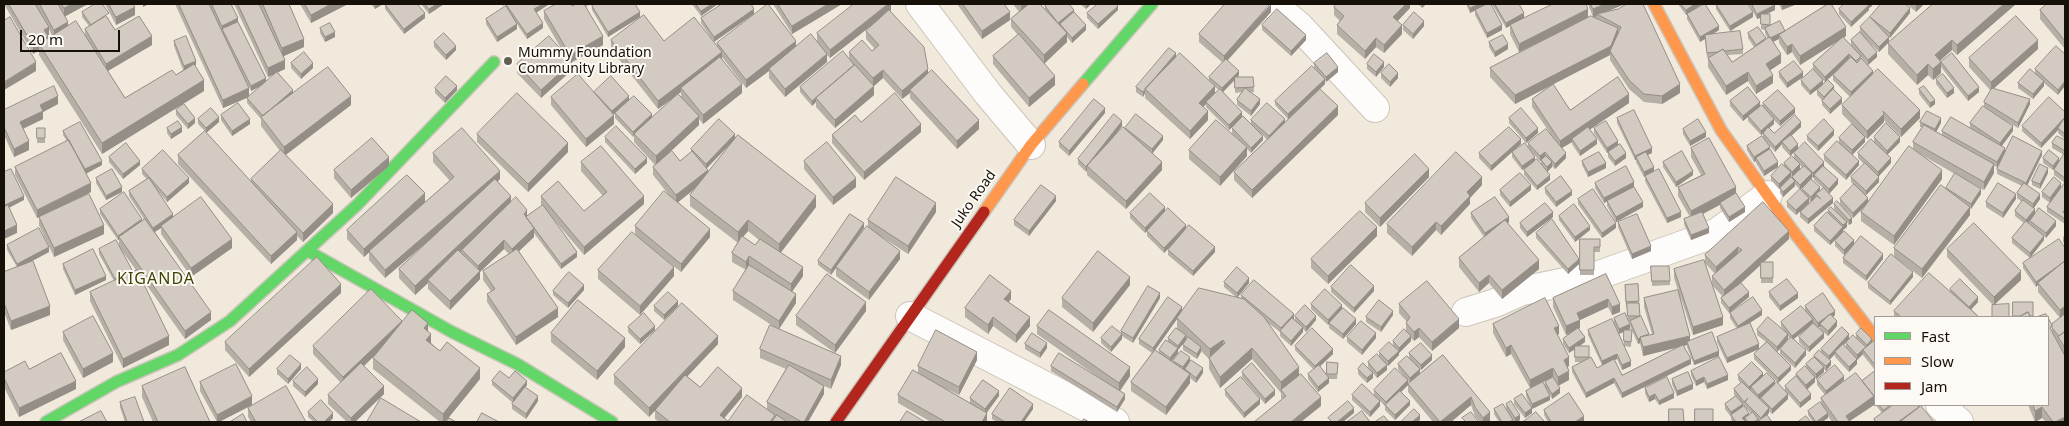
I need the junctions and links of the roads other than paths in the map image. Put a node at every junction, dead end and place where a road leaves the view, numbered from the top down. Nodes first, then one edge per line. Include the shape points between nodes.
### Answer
1 (920, 4) edge
2 (1152, 4) edge
3 (1273, 4) edge
4 (1654, 4) edge
5 (494, 62) dead end
6 (1375, 108) dead end
7 (1031, 145) junction
8 (1768, 195) junction
9 (308, 251) junction
10 (1466, 312) dead end
11 (910, 316) junction
12 (1874, 336) edge
13 (1941, 406) edge
14 (46, 422) edge
15 (612, 422) edge
16 (836, 422) edge
17 (1115, 422) edge
18 (1959, 422) edge

1 - 7 street
2 - 7 street, Juko Road
3 - 6 street via 1300,27
4 - 8 street via 1721,130
5 - 9 street via 357,205
7 - 11 street, Juko Road
8 - 10 street via 1716,233 1599,275 1522,291
8 - 12 street
9 - 14 street via 230,321 185,350 116,382
9 - 15 street via 452,332 517,364
11 - 16 street, Juko Road
11 - 17 street
13 - 18 street

